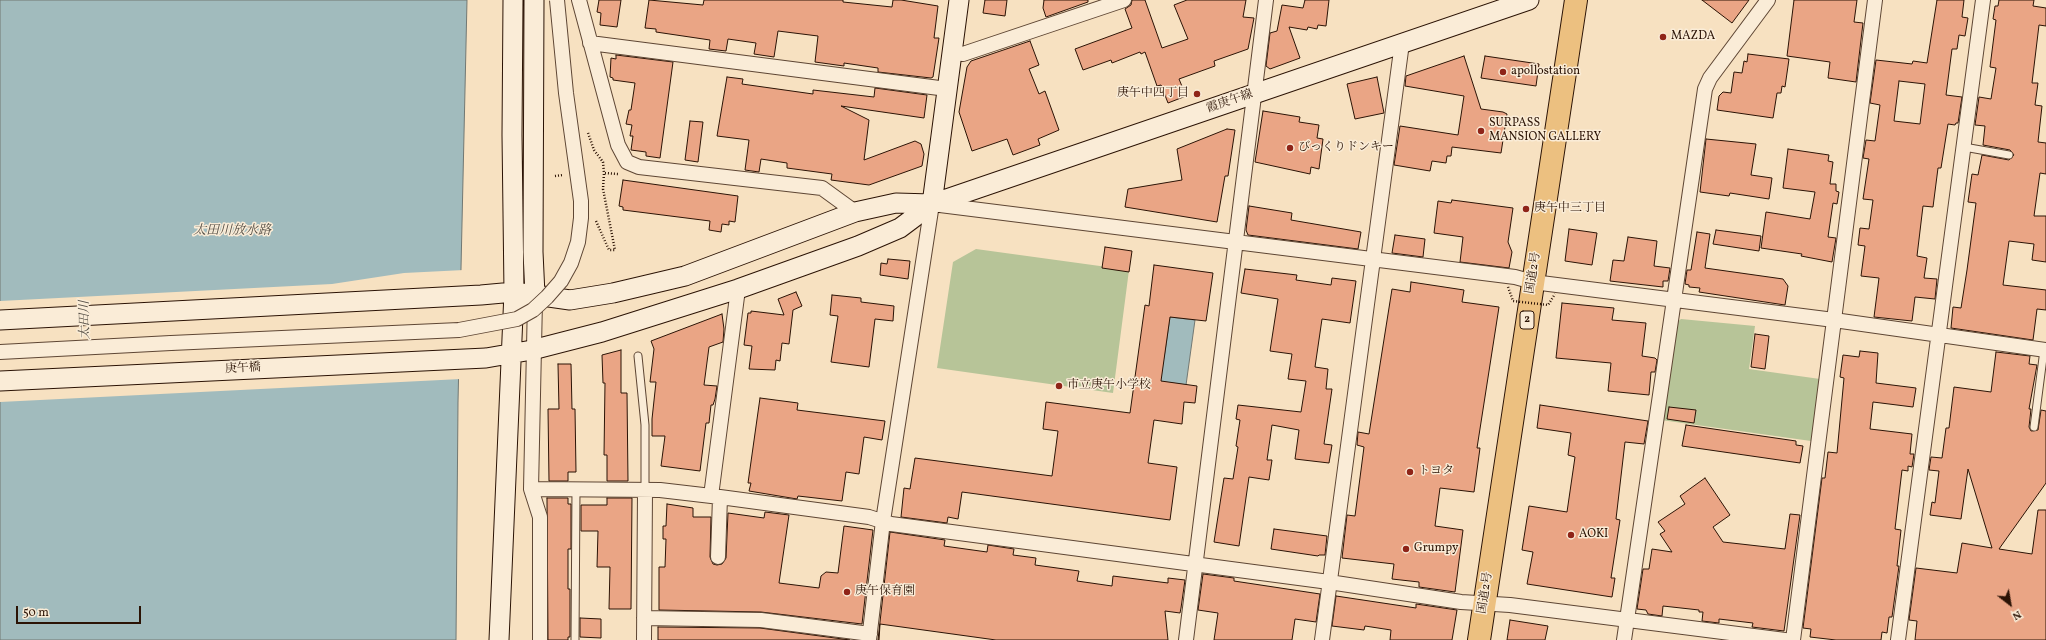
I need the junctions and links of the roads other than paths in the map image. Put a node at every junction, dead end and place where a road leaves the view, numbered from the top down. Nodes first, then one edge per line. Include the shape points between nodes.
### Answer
1 (513, 0) edge
2 (534, 0) edge
3 (557, 0) edge
4 (578, 0) edge
5 (959, 0) edge
6 (1124, 0) edge
7 (1266, 0) edge
8 (1529, 0) edge
9 (1576, 0) edge
10 (1768, 0) edge
11 (1875, 0) edge
12 (1983, 0) edge
13 (1106, 3) edge
14 (590, 43) junction
15 (1402, 43) junction
16 (952, 53) junction
17 (947, 89) junction
18 (1254, 94) junction
19 (1964, 147) junction
20 (2009, 154) dead end
21 (932, 204) junction
22 (855, 212) junction
23 (1235, 243) junction
24 (1373, 259) junction
25 (1533, 282) junction
26 (738, 289) junction
27 (514, 292) junction
28 (535, 295) junction
29 (1674, 300) junction
30 (0, 320) edge
31 (1834, 320) junction
32 (1939, 335) junction
33 (532, 350) junction
34 (2045, 350) edge
35 (0, 352) edge
36 (511, 354) junction
37 (638, 356) dead end
38 (0, 380) edge
39 (2034, 426) dead end
40 (531, 488) junction
41 (576, 489) junction
42 (645, 491) junction
43 (715, 497) junction
44 (883, 521) junction
45 (718, 557) dead end
46 (1196, 565) junction
47 (1329, 582) junction
48 (1484, 603) junction
49 (644, 618) junction
50 (1627, 619) junction
51 (869, 637) edge
52 (499, 640) edge
53 (540, 640) edge
54 (575, 640) edge
55 (644, 640) edge
56 (1186, 640) edge
57 (1322, 640) edge
58 (1479, 640) edge
59 (1624, 640) edge
60 (1785, 640) edge
61 (1793, 640) edge
62 (1898, 640) edge

1 - 27 street
2 - 28 street
3 - 35 street, bridge via 581,218 578,242 571,263 561,281 532,310 504,323 458,330
4 - 14 street
5 - 16 street
6 - 13 street
7 - 18 street
8 - 15 street, 霞庚午線
9 - 25 highway, 国道2号 / 2
10 - 29 street via 1707,83
11 - 31 street
12 - 19 street
13 - 16 street via 963,54
14 - 17 street
14 - 22 street via 618,144 627,162 639,167 822,188
15 - 18 street, 霞庚午線
15 - 24 street
16 - 17 street
17 - 21 street
18 - 21 street, 霞庚午線
18 - 23 street
19 - 20 lane
19 - 32 street
21 - 22 street via 896,203
21 - 23 street
21 - 26 street, 庚午橋 via 900,228 858,246
21 - 44 street
22 - 28 street via 685,276 570,300
23 - 24 street
23 - 46 street
24 - 25 street via 1515,277
24 - 47 street
25 - 29 street
25 - 48 highway, 国道2号 / 2
26 - 33 street, 庚午橋 via 602,332
26 - 43 street
27 - 28 street
27 - 30 street
27 - 36 street
28 - 33 street
28 - 36 street
29 - 31 street
29 - 50 street
31 - 32 street
31 - 61 street
32 - 34 street
32 - 62 street
33 - 36 street, 庚午橋
33 - 40 street
34 - 39 lane
36 - 38 street, 庚午橋 via 486,358
36 - 52 street
37 - 42 lane via 644,425
40 - 41 street
40 - 53 street via 540,517
41 - 42 street
41 - 54 lane
42 - 43 street via 660,490
42 - 49 street
43 - 44 street
43 - 45 street via 718,509
44 - 46 street
44 - 51 street
46 - 47 street
46 - 56 street
47 - 48 street via 1461,602
47 - 57 street
48 - 50 street
48 - 58 highway, 国道2号 / 2
49 - 51 street via 761,620
49 - 55 street
50 - 59 street
50 - 60 street

